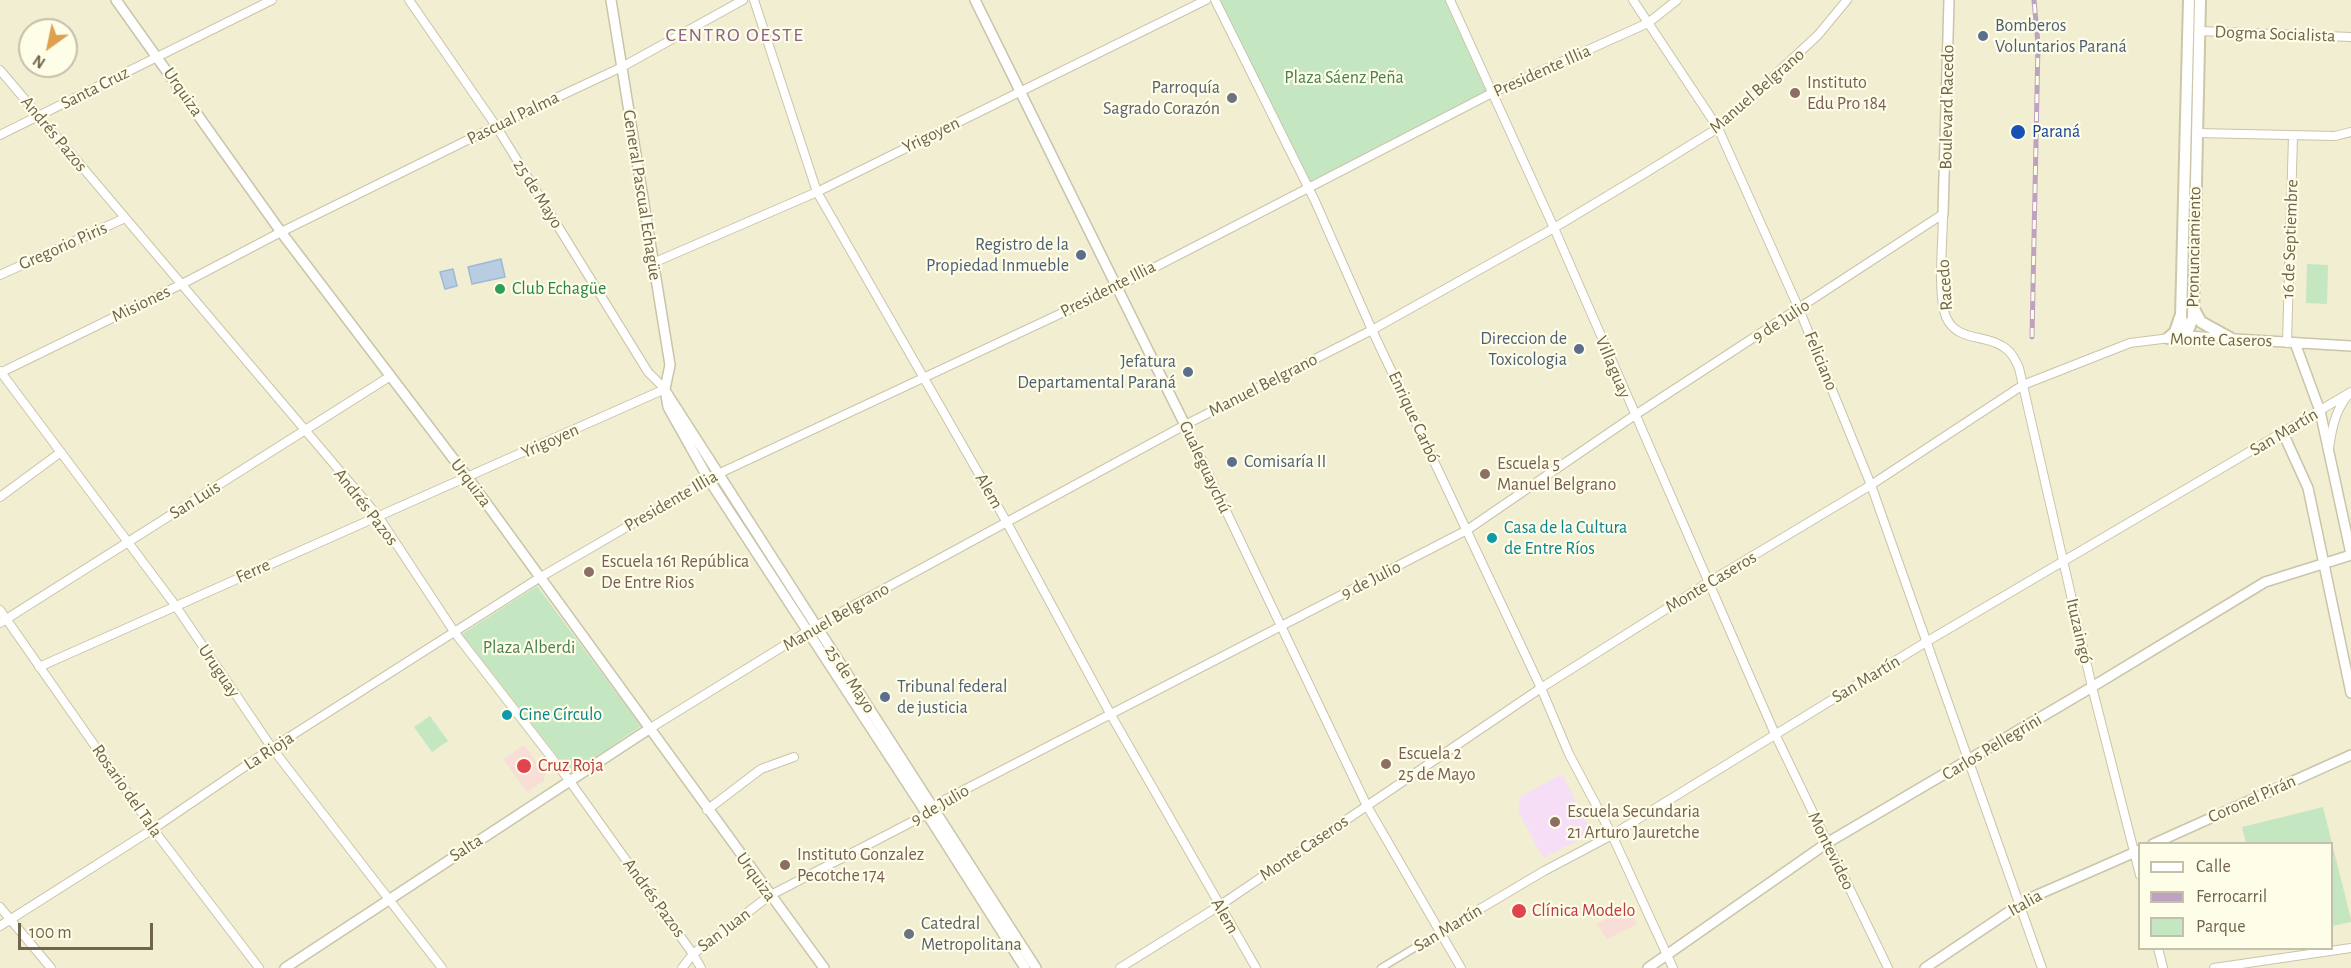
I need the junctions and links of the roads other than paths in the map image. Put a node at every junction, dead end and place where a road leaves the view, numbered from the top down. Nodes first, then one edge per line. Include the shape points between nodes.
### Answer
1 (116, 0) edge
2 (272, 0) edge
3 (409, 0) edge
4 (610, 0) edge
5 (742, 0) edge
6 (754, 0) edge
7 (975, 0) edge
8 (1206, 0) edge
9 (1215, 0) edge
10 (1450, 0) edge
11 (1633, 0) edge
12 (1677, 0) edge
13 (1847, 0) edge
14 (1949, 0) edge
15 (2189, 0) edge
16 (2200, 0) edge
17 (1648, 22) junction
18 (2199, 31) junction
19 (2351, 37) edge
20 (157, 56) junction
21 (622, 67) junction
22 (0, 70) edge
23 (1020, 92) junction
24 (1492, 93) junction
25 (38, 116) junction
26 (496, 126) junction
27 (1718, 128) junction
28 (2351, 132) edge
29 (2197, 133) junction
30 (0, 135) edge
31 (2293, 136) junction
32 (1308, 189) junction
33 (817, 192) junction
34 (1943, 214) junction
35 (125, 218) junction
36 (1554, 228) junction
37 (281, 232) junction
38 (653, 262) junction
39 (0, 274) edge
40 (182, 284) junction
41 (1118, 285) junction
42 (2193, 306) junction
43 (1799, 309) junction
44 (2181, 317) junction
45 (1372, 330) junction
46 (2186, 336) junction
47 (2168, 338) junction
48 (2230, 338) junction
49 (2291, 343) junction
50 (2351, 346) edge
51 (0, 372) edge
52 (389, 377) junction
53 (924, 378) junction
54 (2023, 385) junction
55 (665, 389) junction
56 (2351, 392) edge
57 (2319, 411) junction
58 (1635, 415) junction
59 (1185, 425) junction
60 (305, 430) junction
61 (2283, 433) junction
62 (61, 452) junction
63 (2329, 452) junction
64 (714, 477) junction
65 (468, 478) junction
66 (1871, 485) junction
67 (0, 497) edge
68 (378, 516) junction
69 (1006, 522) junction
70 (1467, 530) junction
71 (128, 542) junction
72 (2351, 554) edge
73 (2063, 563) junction
74 (2325, 563) junction
75 (539, 578) junction
76 (1709, 582) junction
77 (175, 605) junction
78 (0, 610) edge
79 (3, 621) edge
80 (1281, 626) junction
81 (812, 629) junction
82 (455, 633) junction
83 (1926, 642) junction
84 (39, 667) junction
85 (2092, 687) junction
86 (1541, 688) junction
87 (2351, 693) edge
88 (1111, 715) junction
89 (649, 729) junction
90 (1775, 734) junction
91 (272, 748) junction
92 (2351, 756) edge
93 (794, 757) dead end
94 (1968, 761) junction
95 (569, 780) junction
96 (1367, 806) junction
97 (707, 810) junction
98 (930, 810) junction
99 (153, 829) junction
100 (1611, 835) junction
101 (2155, 842) edge
102 (1827, 843) junction
103 (2137, 851) edge
104 (770, 896) junction
105 (390, 898) junction
106 (2019, 904) junction
107 (1219, 906) junction
108 (0, 907) edge
109 (10, 920) junction
110 (0, 926) edge
111 (1441, 932) junction
112 (2351, 948) edge
113 (2158, 950) edge
114 (693, 954) junction
115 (1666, 955) junction
116 (51, 968) edge
117 (259, 968) edge
118 (285, 968) edge
119 (442, 968) edge
120 (682, 968) edge
121 (701, 968) edge
122 (824, 968) edge
123 (1025, 968) edge
124 (1036, 968) edge
125 (1119, 968) edge
126 (1256, 968) edge
127 (1381, 968) edge
128 (1461, 968) edge
129 (1648, 968) edge
130 (1673, 968) edge
131 (1888, 968) edge
132 (1924, 968) edge
133 (2042, 968) edge
134 (2163, 968) edge
135 (2214, 968) edge

1 - 20 street, Urquiza
2 - 20 street, Santa Cruz
3 - 26 street, 25 de Mayo
4 - 21 street, General Pascual Echagüe
5 - 21 street, Pascual Palma
6 - 33 street, Alem
7 - 23 street, Gualeguaychú
8 - 23 street, Yrigoyen
9 - 32 street, Enrique Carbó
10 - 24 street, Villaguay
11 - 17 street, Feliciano
12 - 17 street, Presidente Illia
13 - 27 street, Manuel Belgrano via 1818,35
14 - 34 street, Boulevard Racedo
15 - 44 main road, Pronunciamiento
16 - 18 main road, Pronunciamiento
17 - 24 street, Presidente Illia
17 - 27 street, Feliciano
18 - 19 street, Dogma Socialista
18 - 29 main road, Pronunciamiento
20 - 25 street, Santa Cruz
20 - 37 street, Urquiza
21 - 26 street, Pascual Palma
21 - 38 street, General Pascual Echagüe
22 - 25 street, Andrés Pazos
23 - 33 street, Yrigoyen
23 - 41 street, Gualeguaychú
24 - 32 street, Presidente Illia
24 - 36 street, Villaguay
25 - 30 street, Santa Cruz
25 - 35 street, Andrés Pazos
26 - 37 street, Pascual Palma
26 - 55 street, 25 de Mayo via 648,372
27 - 36 street, Manuel Belgrano
27 - 43 street, Feliciano
28 - 31 street
29 - 31 street
29 - 42 main road, Pronunciamiento
31 - 49 street, 16 de Septiembre
32 - 41 street, Presidente Illia
32 - 45 street, Enrique Carbó
33 - 38 street, Yrigoyen
33 - 53 street, Alem
34 - 43 street, 9 de Julio
34 - 54 street, Racedo via 1942,296 1946,318 1964,335 2002,345 2013,356
35 - 39 street, Gregorio Piris
35 - 40 street, Andrés Pazos
36 - 45 street, Manuel Belgrano
36 - 58 street, Villaguay
37 - 40 street, Misiones
37 - 52 street, Urquiza
38 - 55 street, General Pascual Echagüe via 670,365
40 - 51 street, Misiones
40 - 60 street, Andrés Pazos
41 - 53 street, Presidente Illia
41 - 59 street, Gualeguaychú
42 - 46 main road, Pronunciamiento
42 - 48 main road via 2201,322
43 - 58 street, 9 de Julio
43 - 66 street, Feliciano
44 - 46 main road, Pronunciamiento
44 - 47 main road
45 - 59 street, Manuel Belgrano
45 - 70 street, Enrique Carbó
46 - 47 street, Monte Caseros
46 - 48 street, Monte Caseros
47 - 54 street, Monte Caseros via 2130,343
48 - 49 street, Monte Caseros
49 - 50 street, Monte Caseros
49 - 57 street via 2313,388
51 - 62 street, Uruguay
52 - 60 street, San Luis
52 - 65 street, Urquiza
53 - 64 street, Presidente Illia
53 - 69 street, Alem
54 - 66 street, Monte Caseros
54 - 73 street, Ituzaingó
55 - 64 street, 25 de Mayo
55 - 65 street, Yrigoyen
56 - 57 street, San Martín
56 - 63 street via 2338,410
57 - 61 street, San Martín
57 - 63 street
58 - 70 street, 9 de Julio
58 - 76 street, Villaguay
59 - 69 street, Manuel Belgrano
59 - 80 street, Gualeguaychú
60 - 68 street, Andrés Pazos
60 - 71 street, San Luis
61 - 73 street, San Martín
61 - 74 street via 2308,488
62 - 67 street
62 - 71 street, Uruguay
63 - 72 street
64 - 75 street, Presidente Illia
64 - 81 street, 25 de Mayo
65 - 68 street, Ferre
65 - 75 street, Urquiza
66 - 76 street, Monte Caseros
66 - 83 street, Feliciano
68 - 77 street, Ferre
68 - 82 street, Andrés Pazos
69 - 81 street, Manuel Belgrano
69 - 88 street, Alem
70 - 80 street, 9 de Julio
70 - 86 street, Enrique Carbó
71 - 77 street, Uruguay
71 - 79 street, San Luis
72 - 74 street, Carlos Pellegrini
73 - 83 street, San Martín
73 - 85 street, Ituzaingó
74 - 85 street, Carlos Pellegrini via 2265,582
74 - 87 street
75 - 82 street, La Rioja
75 - 89 street, Urquiza
76 - 86 street, Monte Caseros
76 - 90 street, Villaguay
77 - 84 street, Ferre
77 - 91 street, Uruguay
78 - 79 street, Rosario del Tala
79 - 84 street, Rosario del Tala
80 - 88 street, 9 de Julio
80 - 96 street, Gualeguaychú
81 - 89 street, Manuel Belgrano
81 - 98 street, 25 de Mayo
82 - 91 street, La Rioja
82 - 95 street, Andrés Pazos
83 - 90 street, San Martín
83 - 94 street, Feliciano
84 - 99 street, Rosario del Tala
85 - 94 street, Carlos Pellegrini
85 - 103 street, Ituzaingó
86 - 96 street, Monte Caseros
86 - 100 street, Enrique Carbó via 1569,754
88 - 98 street, 9 de Julio
88 - 107 street, Alem
89 - 95 street, Salta
89 - 97 street, Urquiza
90 - 100 street, San Martín
90 - 102 street, Montevideo
91 - 99 street, La Rioja
91 - 105 street, Uruguay
92 - 101 street, Coronel Pirán
93 - 97 street via 762,769
94 - 102 street, Carlos Pellegrini
94 - 106 street, Feliciano
95 - 105 street, Salta
95 - 114 street, Andrés Pazos
96 - 107 street, Monte Caseros
96 - 111 street, Gualeguaychú
97 - 104 street, Urquiza
98 - 104 street, 9 de Julio
98 - 123 street, 25 de Mayo
98 - 124 street, 25 de Mayo
99 - 109 street, La Rioja
99 - 117 street, Rosario del Tala
100 - 111 street, San Martín
100 - 115 street, Enrique Carbó
102 - 115 street, Carlos Pellegrini
102 - 131 street, Montevideo
103 - 106 street, Italia
104 - 114 street, San Juan
104 - 122 street, Urquiza
105 - 118 street, Salta
105 - 119 street, Uruguay
106 - 132 street, Italia
106 - 133 street, Feliciano
107 - 125 street, Monte Caseros
107 - 126 street, Alem
108 - 109 street
109 - 110 street, La Rioja
109 - 116 street
111 - 127 street, San Martín
111 - 128 street, Gualeguaychú
112 - 135 street
113 - 134 street
114 - 120 street, San Juan
114 - 121 street, Andrés Pazos
115 - 129 street, Carlos Pellegrini
115 - 130 street, Enrique Carbó

